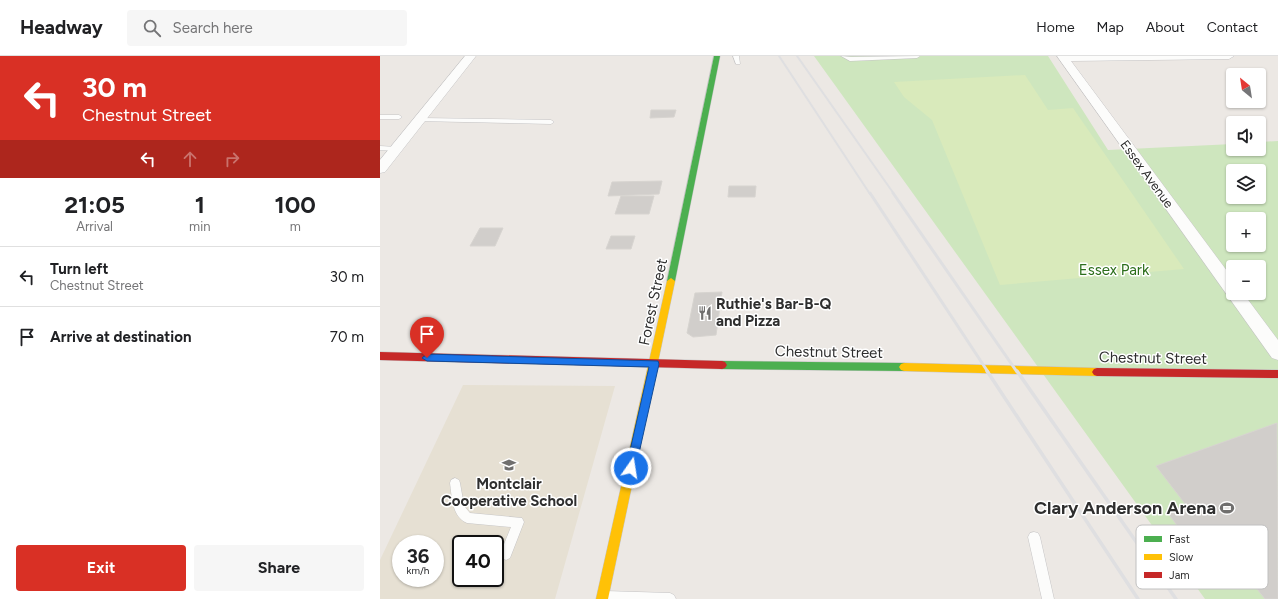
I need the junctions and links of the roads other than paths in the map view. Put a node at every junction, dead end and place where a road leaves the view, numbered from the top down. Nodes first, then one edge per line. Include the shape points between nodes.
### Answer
1 (471, 56) edge
2 (717, 56) edge
3 (736, 56) edge
4 (844, 56) edge
5 (917, 56) edge
6 (1229, 56) edge
7 (1063, 57) edge
8 (738, 63) dead end
9 (380, 117) edge
10 (399, 117) dead end
11 (420, 120) junction
12 (551, 122) dead end
13 (380, 148) edge
14 (396, 149) junction
15 (380, 169) edge
16 (1226, 281) edge
17 (1240, 300) edge
18 (1278, 353) edge
19 (380, 356) edge
20 (654, 364) junction
21 (1278, 374) edge
22 (455, 483) dead end
23 (1034, 537) dead end
24 (506, 554) dead end
25 (602, 598) edge
26 (670, 599) edge
27 (1048, 599) edge

1 - 11 street
2 - 20 street, Forest Street
3 - 8 lane
4 - 5 lane via 850,59
6 - 7 street
7 - 16 street, Essex Avenue
9 - 10 lane
11 - 12 lane
11 - 14 street
13 - 14 lane
14 - 15 street
17 - 18 street, Essex Avenue
19 - 20 street, Chestnut Street
20 - 21 street, Chestnut Street
20 - 25 street, Forest Street
22 - 24 lane via 459,508 467,518 518,522
23 - 27 lane
25 - 26 lane

